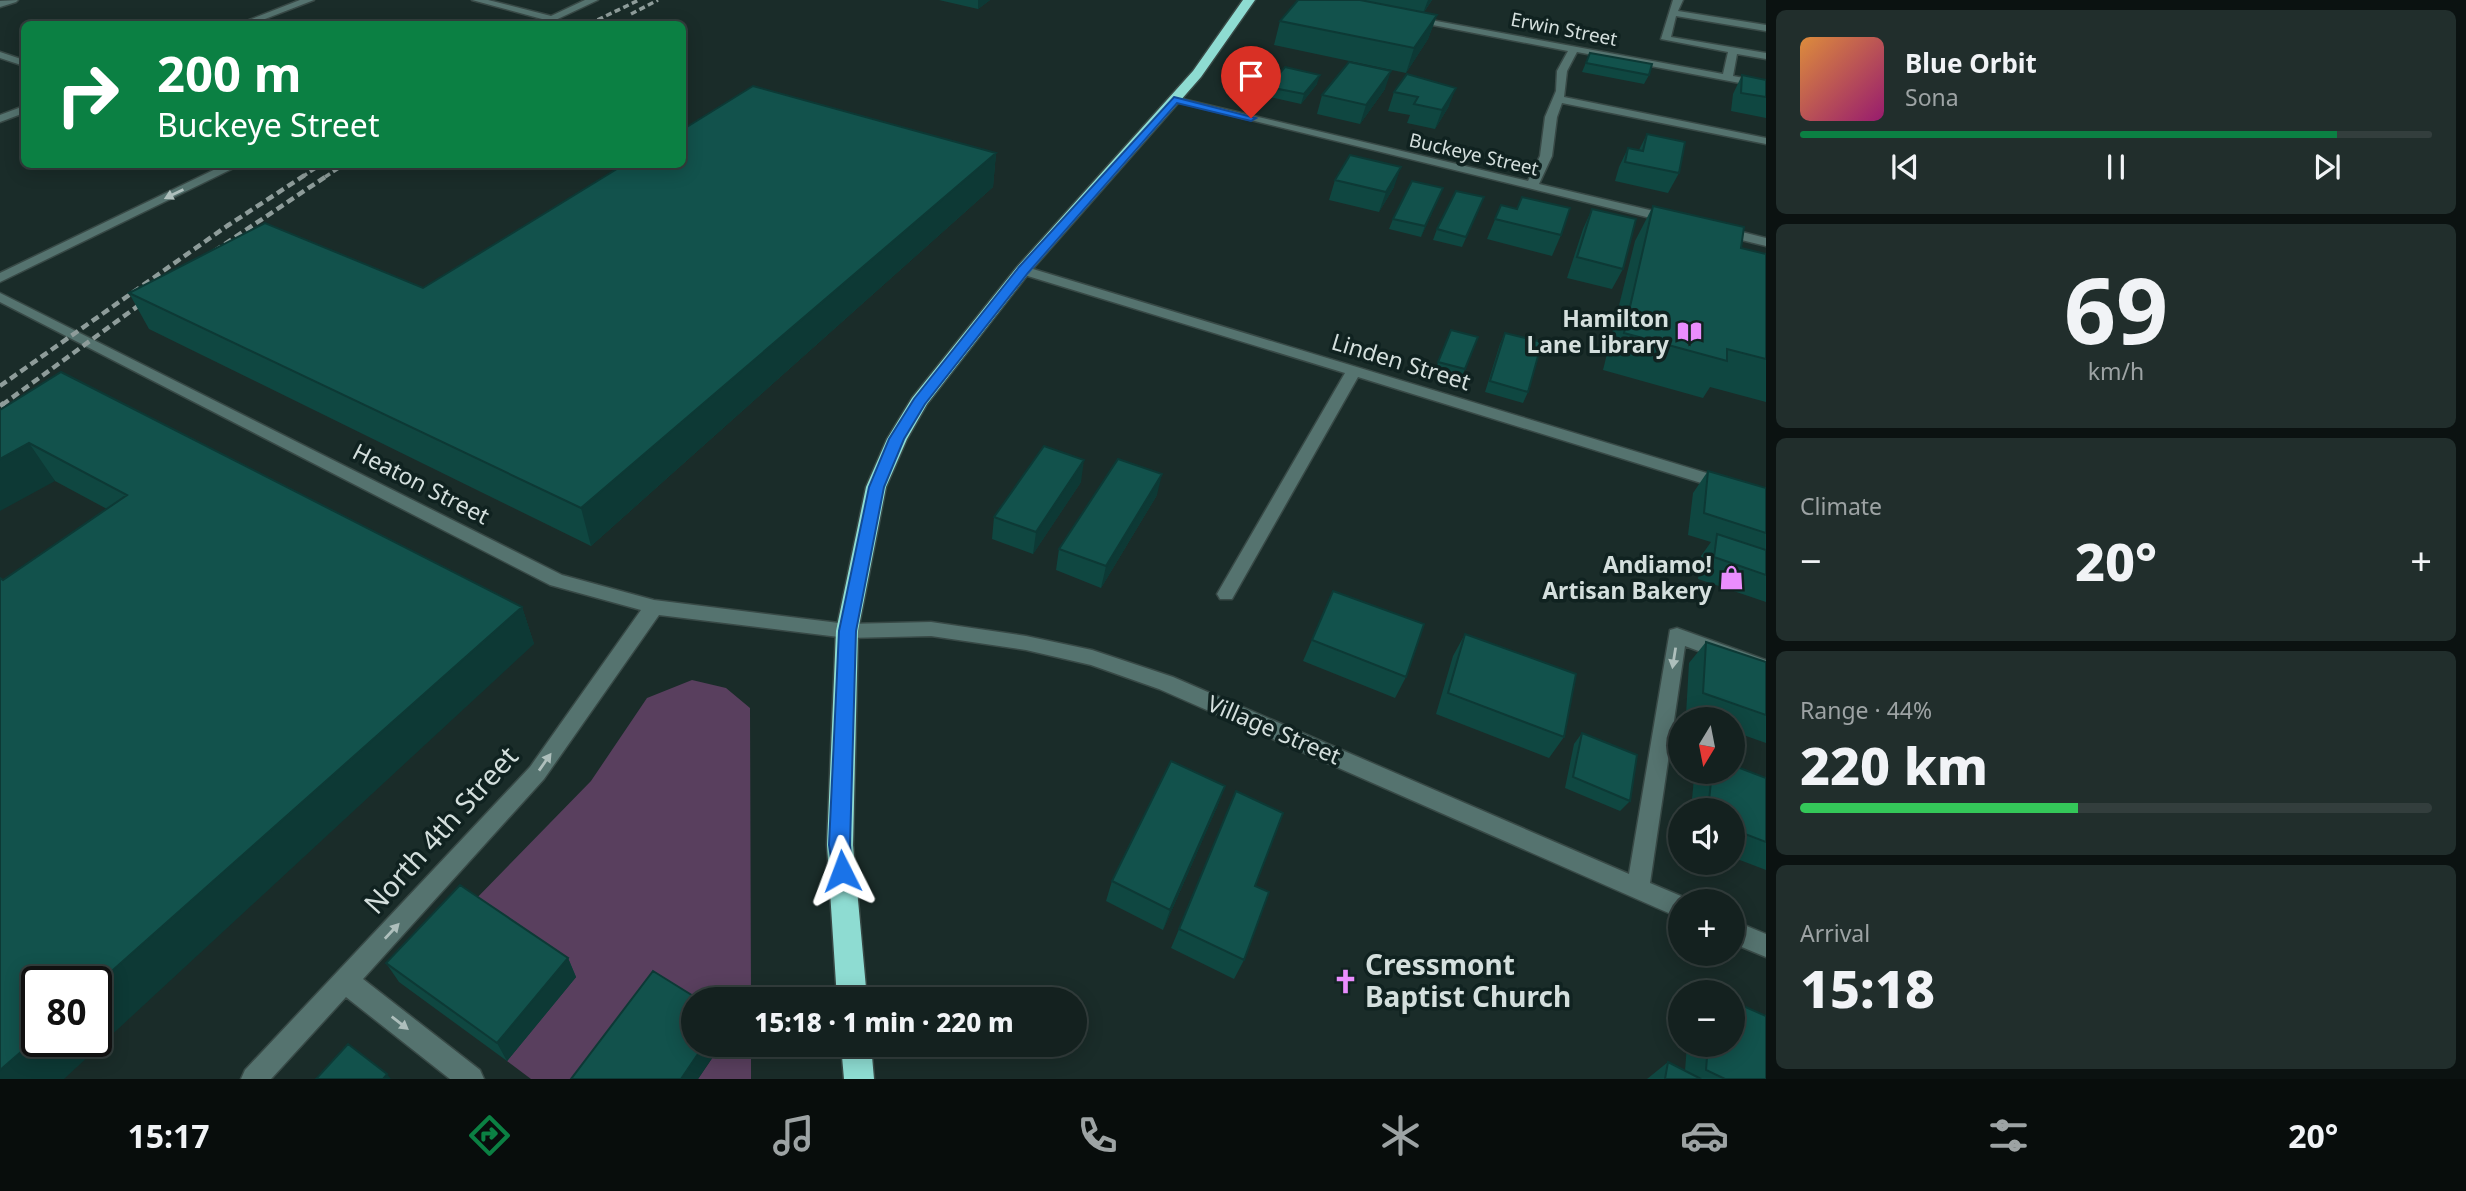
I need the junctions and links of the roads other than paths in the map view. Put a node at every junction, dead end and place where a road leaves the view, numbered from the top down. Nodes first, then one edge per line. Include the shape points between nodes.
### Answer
1 (13, 0) edge
2 (309, 0) edge
3 (477, 0) edge
4 (593, 0) edge
5 (1249, 0) edge
6 (1678, 0) edge
7 (0, 4) edge
8 (1672, 13) junction
9 (1396, 15) edge
10 (553, 19) junction
11 (252, 21) edge
12 (548, 21) edge
13 (1766, 28) edge
14 (1574, 49) junction
15 (1733, 50) junction
16 (0, 55) edge
17 (1766, 56) edge
18 (21, 62) edge
19 (1727, 78) junction
20 (1766, 85) edge
21 (1559, 99) junction
22 (1174, 100) junction
23 (21, 110) edge
24 (0, 119) edge
25 (1766, 141) edge
26 (228, 168) edge
27 (1532, 186) junction
28 (1688, 223) edge
29 (1714, 229) edge
30 (1766, 242) edge
31 (1024, 270) junction
32 (0, 278) edge
33 (0, 297) edge
34 (1354, 372) junction
35 (1766, 497) edge
36 (1226, 594) dead end
37 (654, 607) junction
38 (847, 631) junction
39 (1766, 668) edge
40 (1638, 888) junction
41 (1668, 902) edge
42 (1745, 937) edge
43 (1766, 946) edge
44 (346, 981) junction
45 (851, 987) edge
46 (857, 1057) edge
47 (254, 1079) edge
48 (471, 1079) edge
49 (859, 1079) edge

1 - 7 street
2 - 11 street
3 - 10 street
4 - 10 street
5 - 22 highway
6 - 8 street
8 - 13 street
8 - 15 street via 1666,39
9 - 14 street, Erwin Street
10 - 12 street
14 - 19 street, Erwin Street
14 - 21 street via 1562,71
15 - 17 street
15 - 19 street
16 - 18 street
19 - 20 street, Erwin Street
21 - 25 street
21 - 27 street via 1551,117 1546,156
22 - 27 street, Buckeye Street
22 - 31 highway
23 - 24 street
26 -> 32 street
27 - 28 street, Buckeye Street
29 - 30 street
31 - 34 street, Linden Street
31 - 38 highway via 919,402 897,439 876,487
33 - 37 street, Heaton Street via 556,580
34 - 35 street, Linden Street
34 - 36 street
37 - 38 street, Heaton Street
44 -> 37 street, North 4th Street via 537,773
38 - 40 street, Village Street via 930,629 1091,658 1166,683
38 - 45 highway via 839,845
39 -> 40 street via 1677,635
40 - 41 street, Village Street
42 - 43 street
44 - 47 street, North 4th Street
44 -> 48 street
46 - 49 highway

